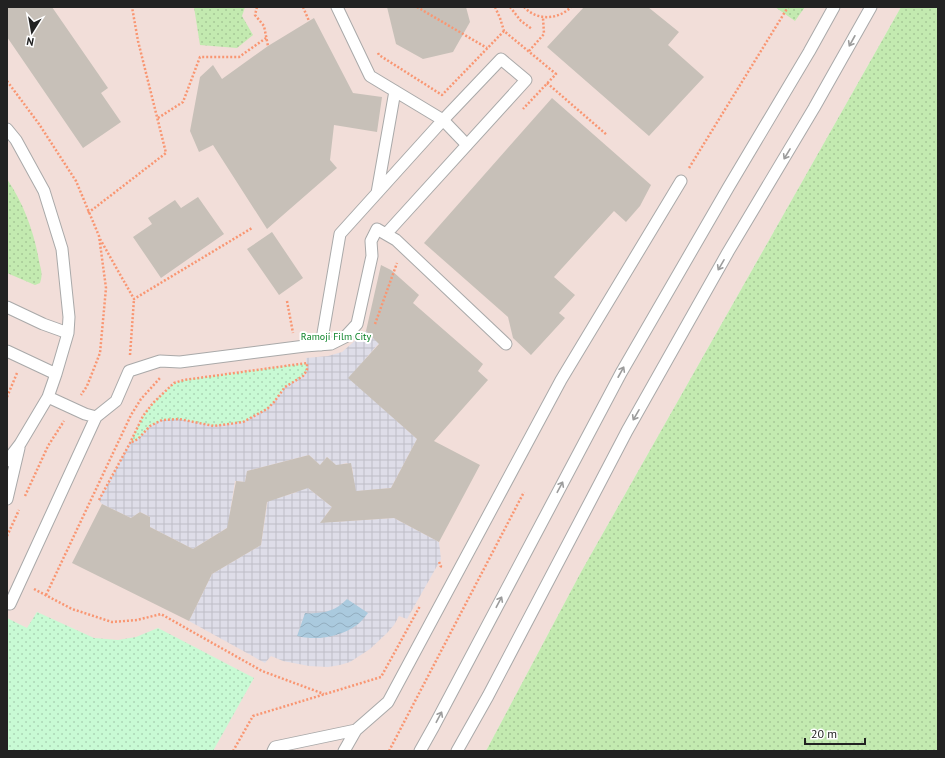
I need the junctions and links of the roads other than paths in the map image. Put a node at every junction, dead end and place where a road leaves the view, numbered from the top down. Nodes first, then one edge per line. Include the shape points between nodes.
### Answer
1 (337, 7) edge
2 (834, 7) edge
3 (871, 7) edge
4 (395, 91) junction
5 (443, 120) junction
6 (7, 130) edge
7 (467, 145) junction
8 (681, 181) road end
9 (377, 194) junction
10 (386, 234) junction
11 (7, 307) edge
12 (68, 333) junction
13 (506, 344) dead end
14 (320, 345) junction
15 (7, 351) edge
16 (56, 374) junction
17 (48, 397) junction
18 (96, 417) junction
19 (20, 444) junction
20 (7, 460) edge
21 (7, 499) edge
22 (10, 604) dead end
23 (356, 730) junction
24 (273, 751) edge
25 (344, 751) edge
26 (420, 751) edge
27 (457, 751) edge

1 - 4 lane via 370,76
26 -> 2 lane via 621,373
3 -> 27 lane via 626,431
4 - 5 lane
4 - 9 lane
5 - 7 lane
5 - 7 lane via 501,59 526,80
5 - 9 lane
6 - 12 lane via 16,140 44,191 62,249 69,317
7 - 10 lane
8 - 23 lane via 561,380 388,702
9 - 14 lane via 340,234
10 - 13 lane via 396,240
10 - 14 lane via 377,229 371,241 372,256 357,324 344,337 331,344
11 - 12 lane
12 - 16 lane
14 - 18 lane via 180,362 160,361 129,371 116,402
15 - 16 lane
16 - 17 lane
17 - 18 lane
17 - 19 lane
18 - 22 lane
19 - 20 lane
19 - 21 lane
23 - 24 lane via 275,747
23 - 25 lane

